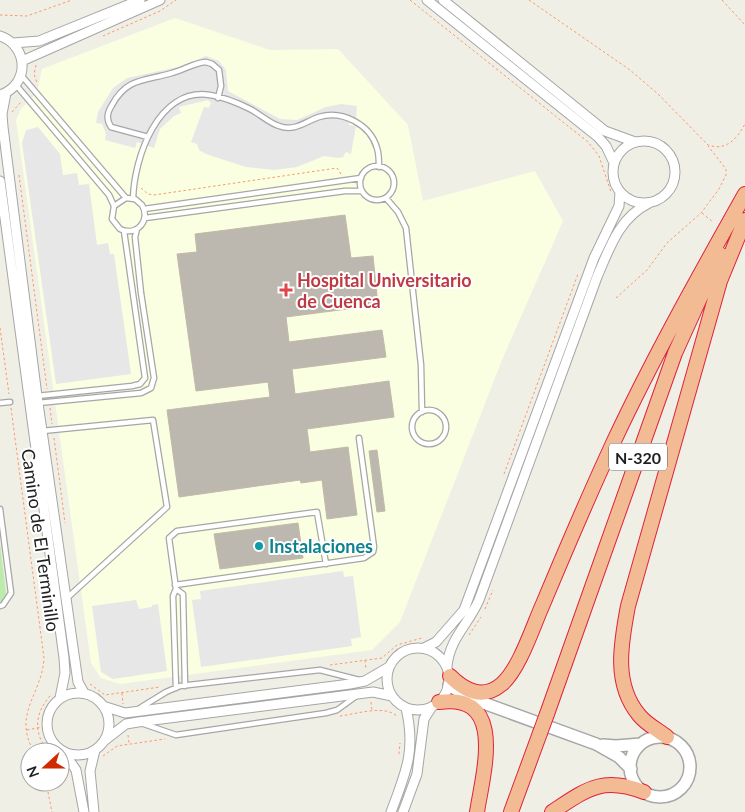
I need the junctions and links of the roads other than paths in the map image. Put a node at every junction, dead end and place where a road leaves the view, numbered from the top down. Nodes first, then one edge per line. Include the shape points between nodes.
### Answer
1 (140, 0) edge
2 (160, 0) edge
3 (427, 0) edge
4 (443, 0) edge
5 (0, 36) edge
6 (13, 43) junction
7 (22, 61) junction
8 (21, 76) junction
9 (16, 85) junction
10 (3, 94) edge
11 (218, 98) junction
12 (148, 137) junction
13 (635, 142) junction
14 (614, 163) junction
15 (379, 167) junction
16 (361, 178) junction
17 (0, 181) edge
18 (362, 191) junction
19 (620, 192) junction
20 (745, 194) edge
21 (126, 198) junction
22 (386, 198) junction
23 (133, 199) junction
24 (649, 203) junction
25 (114, 206) junction
26 (745, 206) edge
27 (144, 209) junction
28 (145, 218) junction
29 (745, 220) edge
30 (137, 229) junction
31 (124, 231) junction
32 (37, 400) junction
33 (10, 402) road end
34 (0, 403) edge
35 (422, 412) junction
36 (42, 431) junction
37 (359, 438) dead end
38 (0, 509) edge
39 (326, 564) junction
40 (175, 587) junction
41 (66, 599) junction
42 (0, 606) edge
43 (424, 648) junction
44 (389, 667) junction
45 (448, 676) junction
46 (365, 681) junction
47 (185, 686) junction
48 (176, 688) junction
49 (364, 693) junction
50 (84, 694) junction
51 (58, 695) junction
52 (392, 696) junction
53 (467, 697) junction
54 (438, 702) junction
55 (103, 706) junction
56 (406, 708) junction
57 (135, 711) junction
58 (138, 722) junction
59 (667, 737) junction
60 (104, 741) junction
61 (53, 742) edge
62 (596, 744) junction
63 (641, 744) junction
64 (70, 754) edge
65 (98, 754) junction
66 (70, 762) edge
67 (631, 769) junction
68 (644, 792) junction
69 (84, 812) edge
70 (94, 812) edge
71 (391, 812) edge
72 (403, 812) edge
73 (478, 812) edge
74 (511, 812) edge
75 (552, 812) edge

1 - 6 street via 42,40
2 - 7 street
3 - 14 street via 598,137
4 - 13 street via 605,131
5 - 6 street
6 - 7 street
7 - 8 street
8 - 9 street
8 - 21 lane
9 - 10 street
9 - 25 lane via 109,195
10 - 32 street via 3,127
11 - 12 lane via 197,94 179,100 164,112
11 - 12 lane via 222,77 219,70 206,62 130,84 112,103 107,114 110,127
11 - 15 lane via 250,109 285,127 297,127 330,115 360,123 374,139
12 - 23 lane
13 - 14 street via 622,150
13 - 24 street via 648,141 660,146 674,167 670,188 661,198
14 - 19 street via 613,178
15 - 16 lane via 370,168
15 - 22 lane via 388,170 393,178 392,192
16 - 18 lane
16 - 27 lane
17 - 51 street via 65,663 64,685
18 - 22 lane via 370,199
18 - 28 lane
19 - 24 street via 633,201
19 - 43 street via 619,206 594,258 464,610 436,642
20 - 45 highway via 658,351 507,678 495,688 474,693 460,687
21 - 23 lane
21 - 25 lane
22 - 35 lane via 406,228 421,365
23 - 27 lane
24 - 45 street via 627,217 597,277 479,600 471,618 448,650
25 - 31 lane via 114,223
26 - 74 highway, N-320, bridge via 675,353
27 - 28 lane
28 - 30 lane
29 - 59 highway via 720,281 628,606 622,638 623,685 630,703 641,717
30 - 31 lane
30 - 32 lane via 141,293 154,378 151,388 142,394 49,402
31 - 32 lane via 145,378 132,386 48,395
32 - 36 street
33 - 34 lane
35 - 35 lane via 413,422 415,436 422,442 436,442 445,432 446,422 436,412
36 - 41 street
36 - 41 lane via 153,420 167,506
37 - 39 lane via 373,552 364,558
38 - 42 lane via 11,593 4,606
39 - 40 lane
39 - 40 lane via 317,512 177,531 169,538
40 - 47 lane via 183,594
40 - 48 lane
41 - 50 street via 78,682
43 - 44 street via 401,653
43 - 45 street via 439,655
44 - 46 street
44 - 52 street via 388,684
45 - 53 street
45 - 54 street
46 - 47 lane via 320,670
46 - 57 street
47 - 48 lane
48 - 57 lane
49 - 52 street
49 - 58 street
49 - 58 lane via 326,713 176,734
50 - 51 street
50 - 55 street
51 - 61 street via 47,726
52 - 56 street
53 - 54 street
53 - 62 street
54 - 56 street via 419,710
54 - 72 street via 424,719 417,774
54 - 73 highway via 452,700 465,703 476,712 485,727 486,749
55 - 57 street via 117,712
55 - 60 street via 109,725
56 - 71 street via 411,738 409,763
58 - 60 street via 126,724
59 - 63 street via 653,737
59 - 68 street via 686,750 690,761 688,778 677,792 666,796
60 - 65 street
62 - 63 street
62 - 67 street via 619,757
63 - 67 street via 632,757
64 - 65 street
65 - 70 street via 90,771
66 - 69 street via 76,770
67 - 68 street via 634,780
68 - 75 highway via 618,783 609,784 582,792

